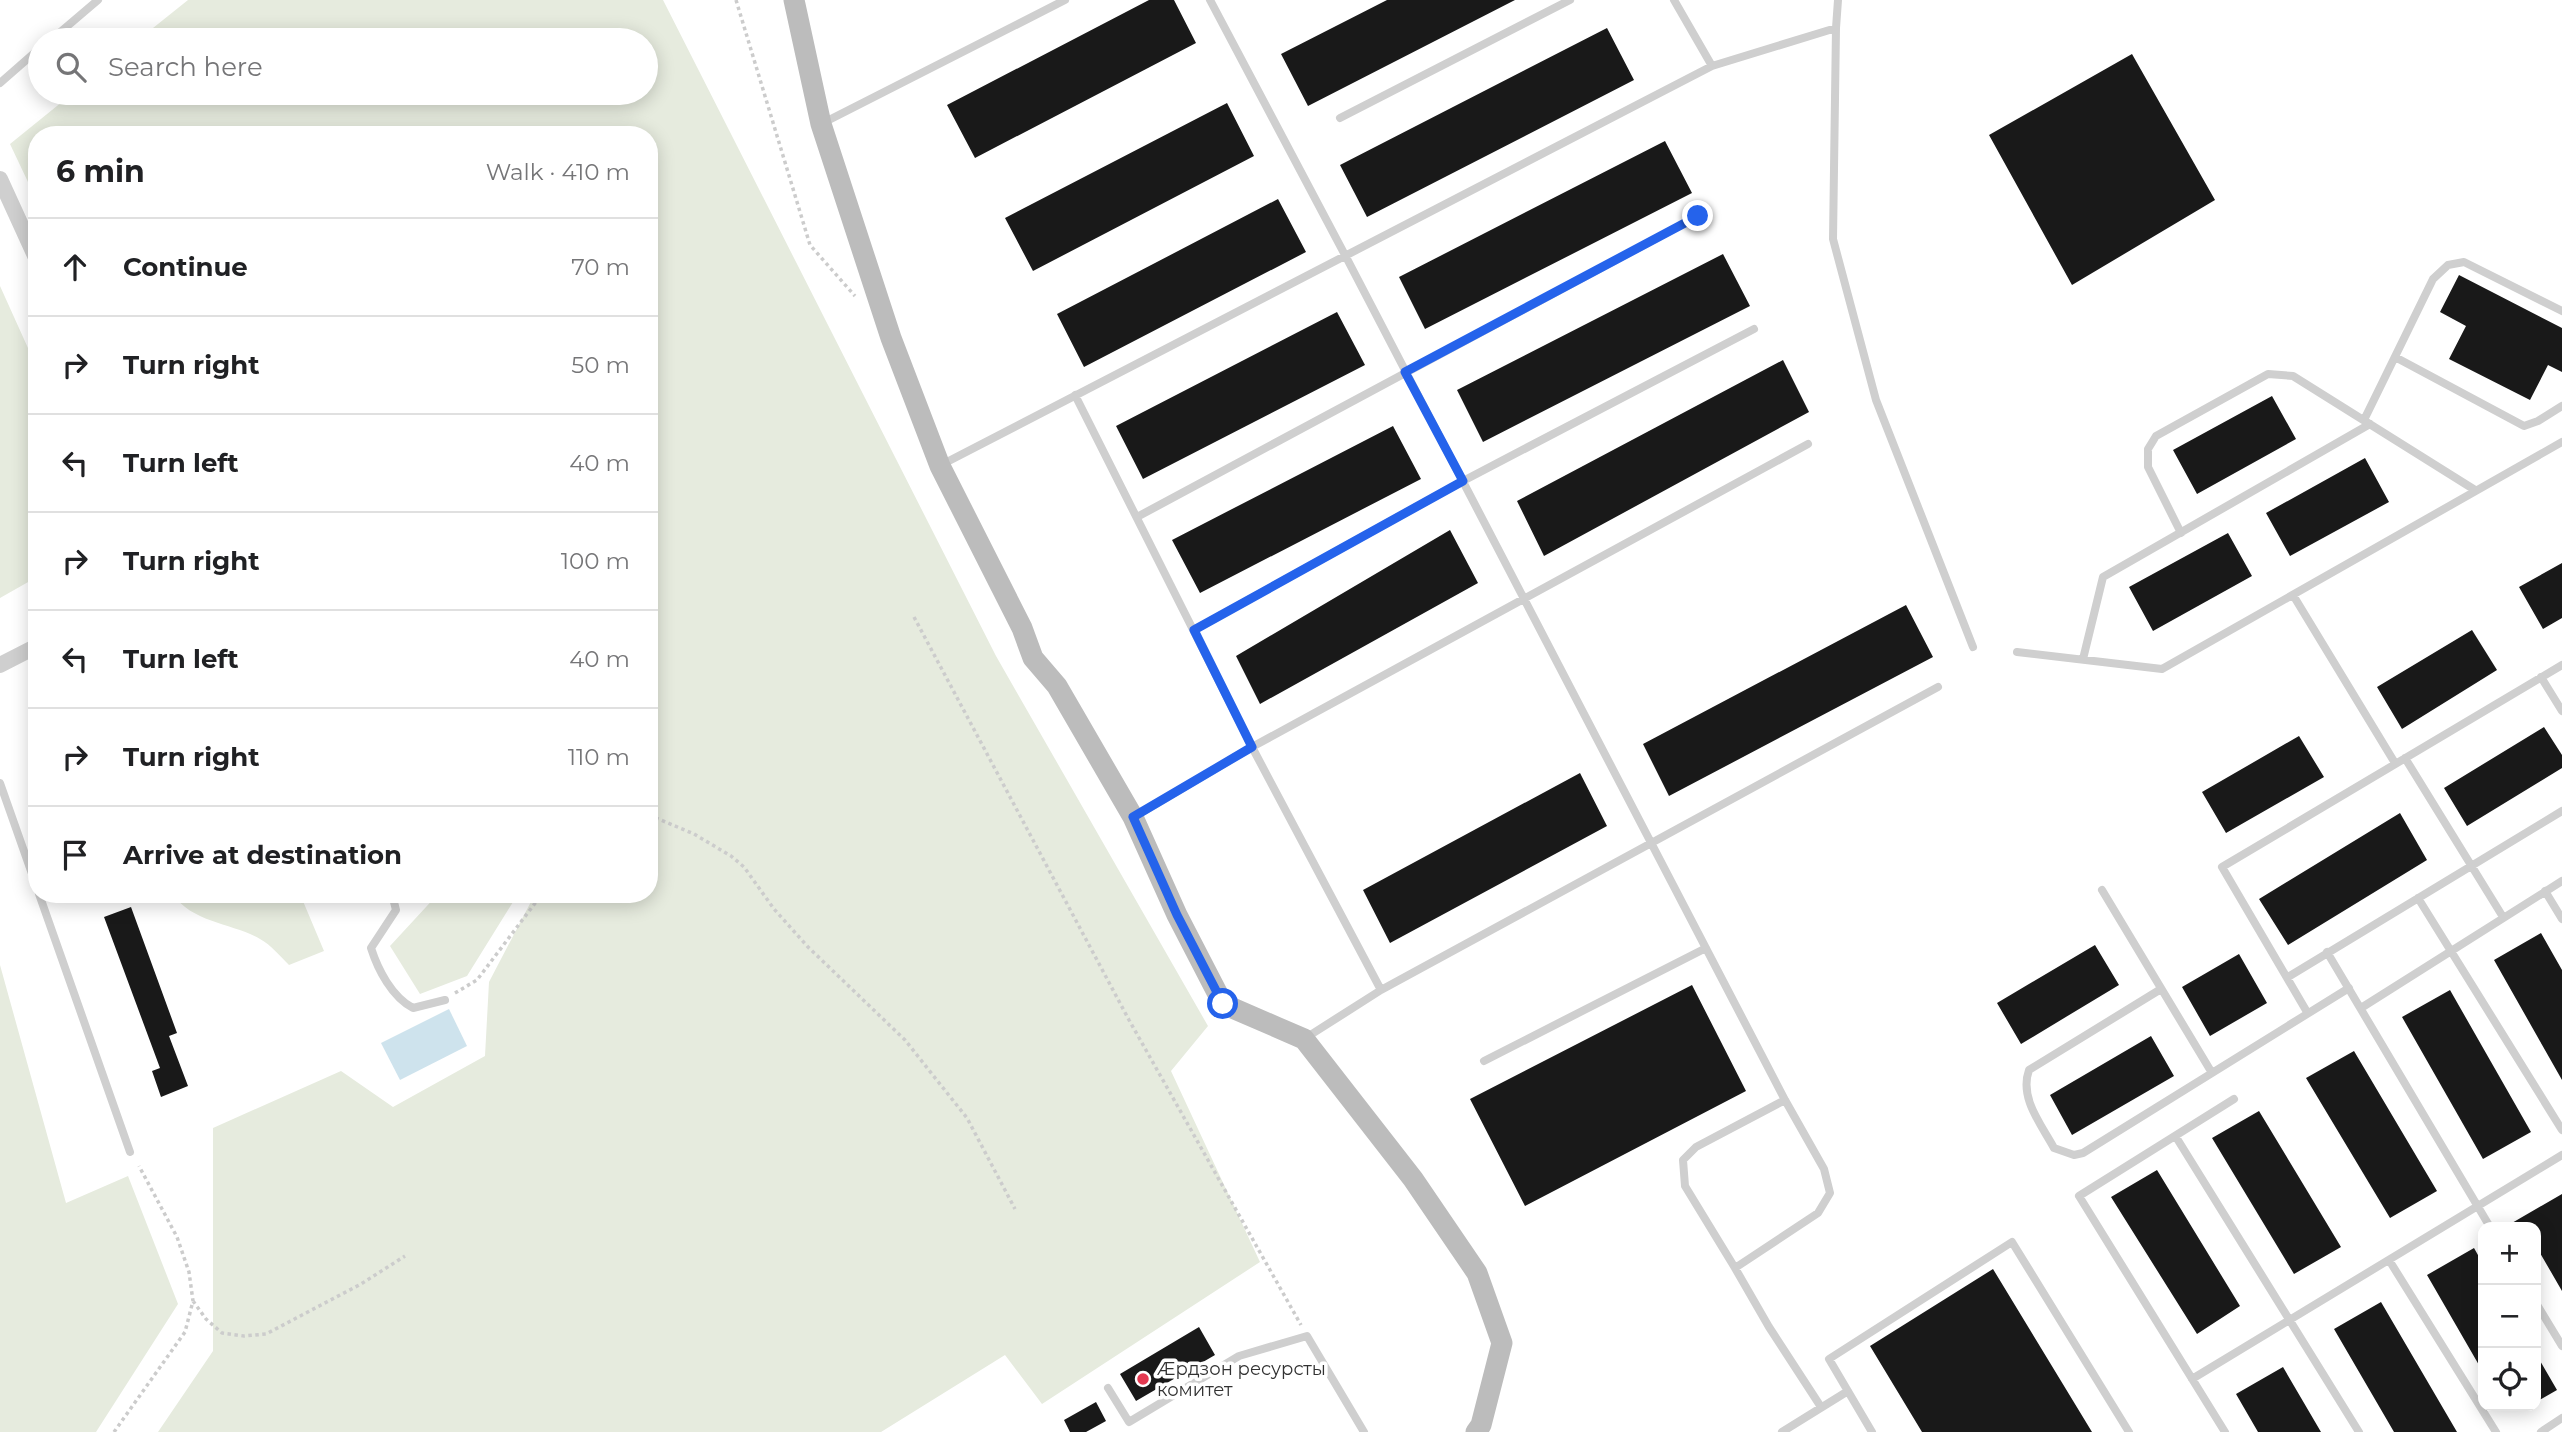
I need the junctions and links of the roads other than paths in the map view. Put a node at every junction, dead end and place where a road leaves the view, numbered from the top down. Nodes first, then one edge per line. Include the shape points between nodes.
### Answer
1 (98, 0) edge
2 (794, 0) edge
3 (1065, 0) edge
4 (1210, 0) edge
5 (1570, 0) edge
6 (1674, 0) edge
7 (1838, 0) edge
8 (65, 28) edge
9 (1836, 28) junction
10 (28, 58) edge
11 (1712, 66) junction
12 (0, 83) edge
13 (1340, 118) dead end
14 (821, 124) junction
15 (0, 179) edge
16 (1698, 216) dead end
17 (28, 240) edge
18 (1345, 254) junction
19 (2562, 311) edge
20 (1754, 329) dead end
21 (2395, 357) junction
22 (1405, 372) junction
23 (1075, 395) junction
24 (2562, 406) edge
25 (2367, 422) junction
26 (2562, 442) edge
27 (1808, 444) dead end
28 (940, 466) junction
29 (1463, 481) junction
30 (2475, 491) junction
31 (1137, 517) junction
32 (2181, 533) junction
33 (2293, 595) junction
34 (1524, 598) junction
35 (1194, 630) junction
36 (1973, 647) dead end
37 (28, 651) edge
38 (2017, 652) dead end
39 (2083, 660) junction
40 (2562, 664) edge
41 (0, 665) edge
42 (2541, 677) junction
43 (1938, 687) dead end
44 (2562, 711) edge
45 (1252, 747) junction
46 (2405, 758) junction
47 (2395, 763) junction
48 (0, 783) edge
49 (2562, 811) edge
50 (1133, 817) junction
51 (1652, 841) junction
52 (28, 862) edge
53 (2472, 865) junction
54 (2562, 881) edge
55 (2102, 890) dead end
56 (2545, 891) junction
57 (2418, 898) junction
58 (42, 903) edge
59 (394, 903) edge
60 (2503, 917) junction
61 (2562, 919) edge
62 (1706, 948) junction
63 (2451, 951) junction
64 (2327, 952) junction
65 (2288, 977) junction
66 (2349, 988) junction
67 (2161, 989) junction
68 (1381, 990) junction
69 (445, 1000) road end
70 (2361, 1008) junction
71 (2308, 1012) junction
72 (1304, 1039) junction
73 (1484, 1060) dead end
74 (2211, 1073) junction
75 (2234, 1099) dead end
76 (1786, 1100) junction
77 (2562, 1130) edge
78 (2176, 1137) junction
79 (130, 1152) dead end
80 (2562, 1155) edge
81 (2477, 1207) junction
82 (2487, 1222) edge
83 (2389, 1259) junction
84 (1735, 1268) junction
85 (2541, 1311) edge
86 (2289, 1319) junction
87 (2562, 1346) edge
88 (2192, 1379) junction
89 (1108, 1388) dead end
90 (1847, 1391) junction
91 (1821, 1407) junction
92 (2562, 1418) edge
93 (1364, 1432) edge
94 (1476, 1432) edge
95 (1782, 1432) edge
96 (1872, 1432) edge
97 (2129, 1432) edge
98 (2224, 1432) edge
99 (2359, 1432) edge
100 (2496, 1432) edge
101 (2541, 1432) edge

1 - 8 lane
2 - 14 street
3 - 14 lane
4 - 18 lane
5 - 13 lane
6 - 11 lane
7 - 9 lane
9 - 11 lane
9 - 36 lane via 1833,239 1876,400
10 - 12 lane
11 - 18 lane
14 - 28 street via 891,338
15 - 17 street
16 - 22 lane
18 - 22 lane
18 - 23 lane
19 - 21 lane via 2464,262 2448,265 2433,279
20 - 29 lane
21 - 24 lane via 2524,426
21 - 25 lane
22 - 29 lane
22 - 31 lane
23 - 28 lane
23 - 31 lane
25 - 30 lane
25 - 32 lane
25 - 32 lane via 2293,376 2268,374 2156,436 2148,449 2148,467
26 - 30 lane
27 - 34 lane
28 - 50 street via 1033,658 1057,686
29 - 34 lane
29 - 35 lane
30 - 33 lane
31 - 35 lane
32 - 39 lane via 2103,578
33 - 39 lane via 2162,669
33 - 47 lane
34 - 45 lane
34 - 51 lane
35 - 45 lane
37 - 41 street
38 - 39 lane
40 - 42 lane
42 - 44 lane
42 - 46 lane
43 - 51 lane
45 - 50 lane
45 - 68 lane
46 - 47 lane
46 - 53 lane
47 - 65 lane via 2222,867
48 - 52 lane
49 - 53 lane
50 - 72 street via 1223,1004
51 - 62 lane
51 - 68 lane
53 - 57 lane
53 - 60 lane
54 - 56 lane
55 - 67 lane
56 - 60 lane
56 - 61 lane
57 - 63 lane
57 - 64 lane
58 - 79 lane
59 - 69 lane via 396,910 371,948 376,963 403,1003 413,1008
60 - 63 lane
62 - 73 lane
62 - 76 lane
63 - 70 lane
63 - 77 lane
64 - 65 lane
64 - 66 lane
65 - 71 lane
66 - 70 lane
66 - 71 lane
67 - 74 lane
67 - 74 lane via 2029,1070 2026,1095 2054,1148 2074,1155 2083,1153
68 - 72 lane
70 - 81 lane
71 - 74 lane
72 - 94 street via 1413,1179 1477,1273 1502,1343
75 - 78 lane
76 - 84 lane via 1824,1169 1830,1193 1818,1213
76 - 84 lane via 1696,1147 1683,1160 1685,1186
78 - 86 lane
78 - 88 lane via 2079,1196
80 - 81 lane
81 - 82 lane
81 - 83 lane
83 - 86 lane
83 - 100 lane
84 - 91 lane
85 - 87 lane
86 - 88 lane
86 - 99 lane
88 - 98 lane
89 - 93 lane via 1129,1422 1240,1356 1307,1336
90 - 91 lane
90 - 96 lane
90 - 97 lane via 1829,1359 2012,1242
91 - 95 lane
92 - 101 lane

